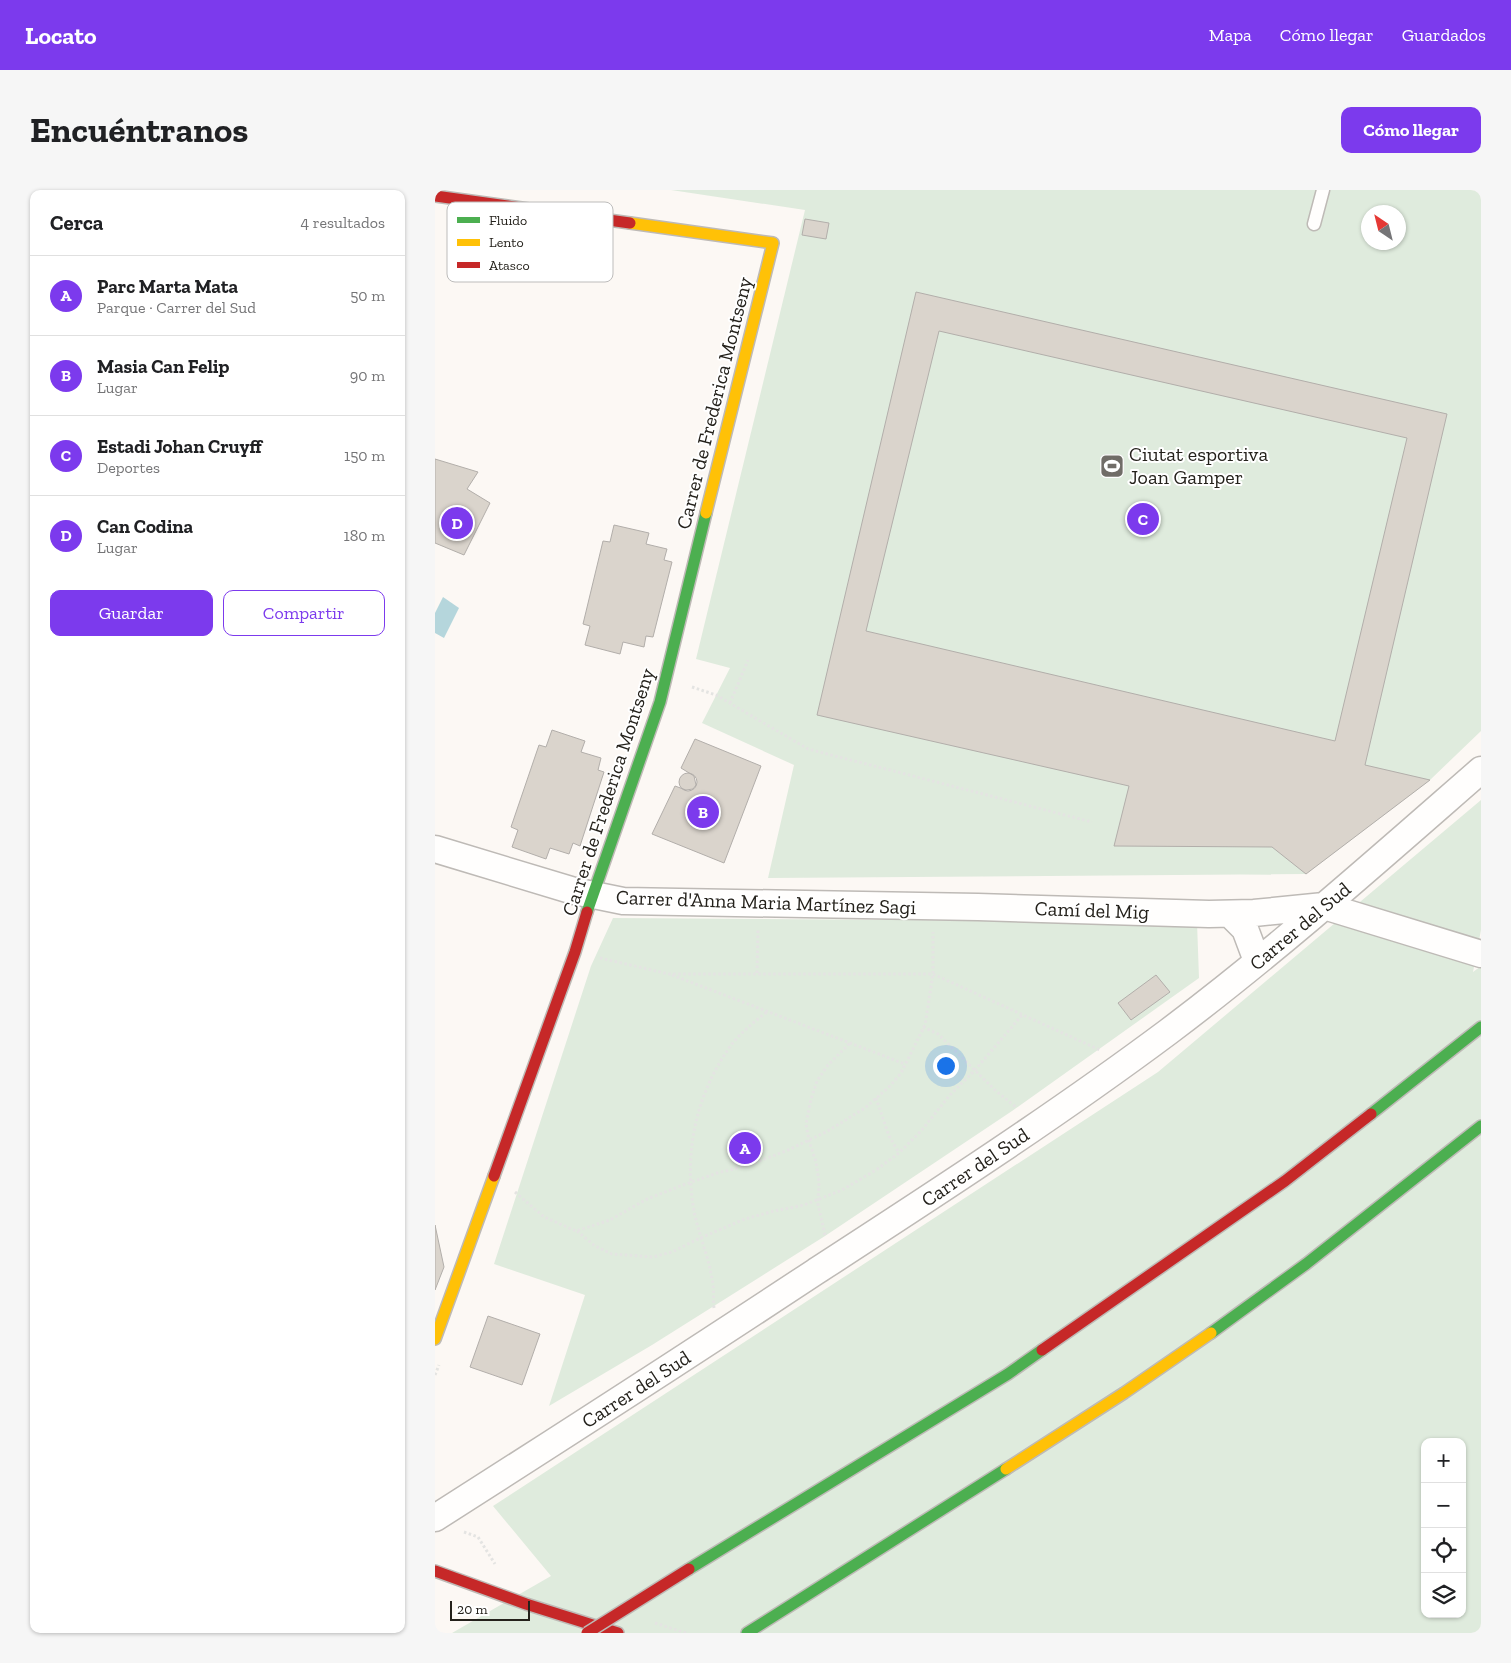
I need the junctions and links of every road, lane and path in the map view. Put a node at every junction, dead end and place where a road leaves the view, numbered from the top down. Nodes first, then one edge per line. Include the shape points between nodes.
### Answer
1 (1323, 190) edge
2 (435, 196) edge
3 (478, 202) edge
4 (613, 221) edge
5 (1314, 224) dead end
6 (748, 660) dead end
7 (716, 696) dead end
8 (730, 703) junction
9 (1481, 770) edge
10 (1092, 822) dead end
11 (435, 849) edge
12 (593, 895) junction
13 (760, 904) junction
14 (1324, 906) junction
15 (943, 907) junction
16 (1231, 914) junction
17 (575, 952) junction
18 (1481, 954) edge
19 (1257, 962) junction
20 (757, 973) junction
21 (669, 974) junction
22 (933, 974) junction
23 (768, 1012) junction
24 (1023, 1014) junction
25 (923, 1027) junction
26 (1481, 1027) edge
27 (850, 1043) junction
28 (905, 1064) junction
29 (1117, 1068) junction
30 (975, 1070) junction
31 (876, 1098) junction
32 (1481, 1126) edge
33 (1034, 1128) junction
34 (809, 1141) junction
35 (899, 1153) junction
36 (492, 1182) junction
37 (691, 1182) junction
38 (818, 1199) junction
39 (576, 1231) junction
40 (701, 1238) junction
41 (837, 1258) junction
42 (726, 1330) junction
43 (435, 1339) edge
44 (435, 1518) edge
45 (435, 1571) edge
46 (587, 1633) edge
47 (618, 1633) edge
48 (747, 1633) edge

1 - 5 lane
2 - 3 main road, Carrer de Frederica Montseny
4 - 12 main road, Carrer de Frederica Montseny via 773,243 660,702
6 - 8 path
7 - 8 path
8 - 10 path via 808,749
9 - 14 street, Carrer del Sud
11 - 12 street, Carrer d'Anna Maria Martínez Sagi
12 - 13 street, Carrer d'Anna Maria Martínez Sagi via 623,901
12 - 17 main road, Carrer de Frederica Montseny
13 - 15 street, Carrer d'Anna Maria Martínez Sagi
13 - 20 path
14 - 16 street, Camí del Mig
14 - 18 street, Camí del Mig
14 - 19 street, Carrer del Sud
15 - 16 street, Camí del Mig
15 - 22 path
16 - 19 street via 1245,928
17 - 21 path
17 - 36 main road, Carrer de Frederica Montseny
19 - 29 street, Carrer del Sud
20 - 21 path
20 - 22 path
21 - 23 path
22 - 24 path
22 - 25 path
23 - 27 path
23 - 37 path via 727,1050 711,1080 699,1108 691,1147
24 - 29 path via 1099,1048
24 - 30 path
25 - 28 path
25 - 30 path via 938,1034
26 - 46 main road, bridge via 1285,1181 1008,1374
27 - 28 path
27 - 34 path via 817,1081 806,1124
28 - 31 path via 890,1086
29 - 33 street, Carrer del Sud
30 - 33 path
30 - 35 path
31 - 34 path
31 - 35 path via 889,1136
32 - 48 main road via 1247,1308 1055,1439
33 - 41 street, Carrer del Sud
34 - 37 path via 746,1166
34 - 38 path via 817,1162
35 - 38 path via 842,1190
36 - 39 path via 518,1193 544,1217
36 - 43 main road, Carrer de Frederica Montseny
37 - 39 path via 647,1199 610,1220
37 - 40 path
38 - 40 path via 745,1219
38 - 41 path via 825,1236
39 - 40 path via 612,1254 632,1256 653,1257
40 - 42 path via 713,1286 713,1306
41 - 42 street, Carrer del Sud
42 - 44 street, Carrer del Sud
45 - 47 main road

